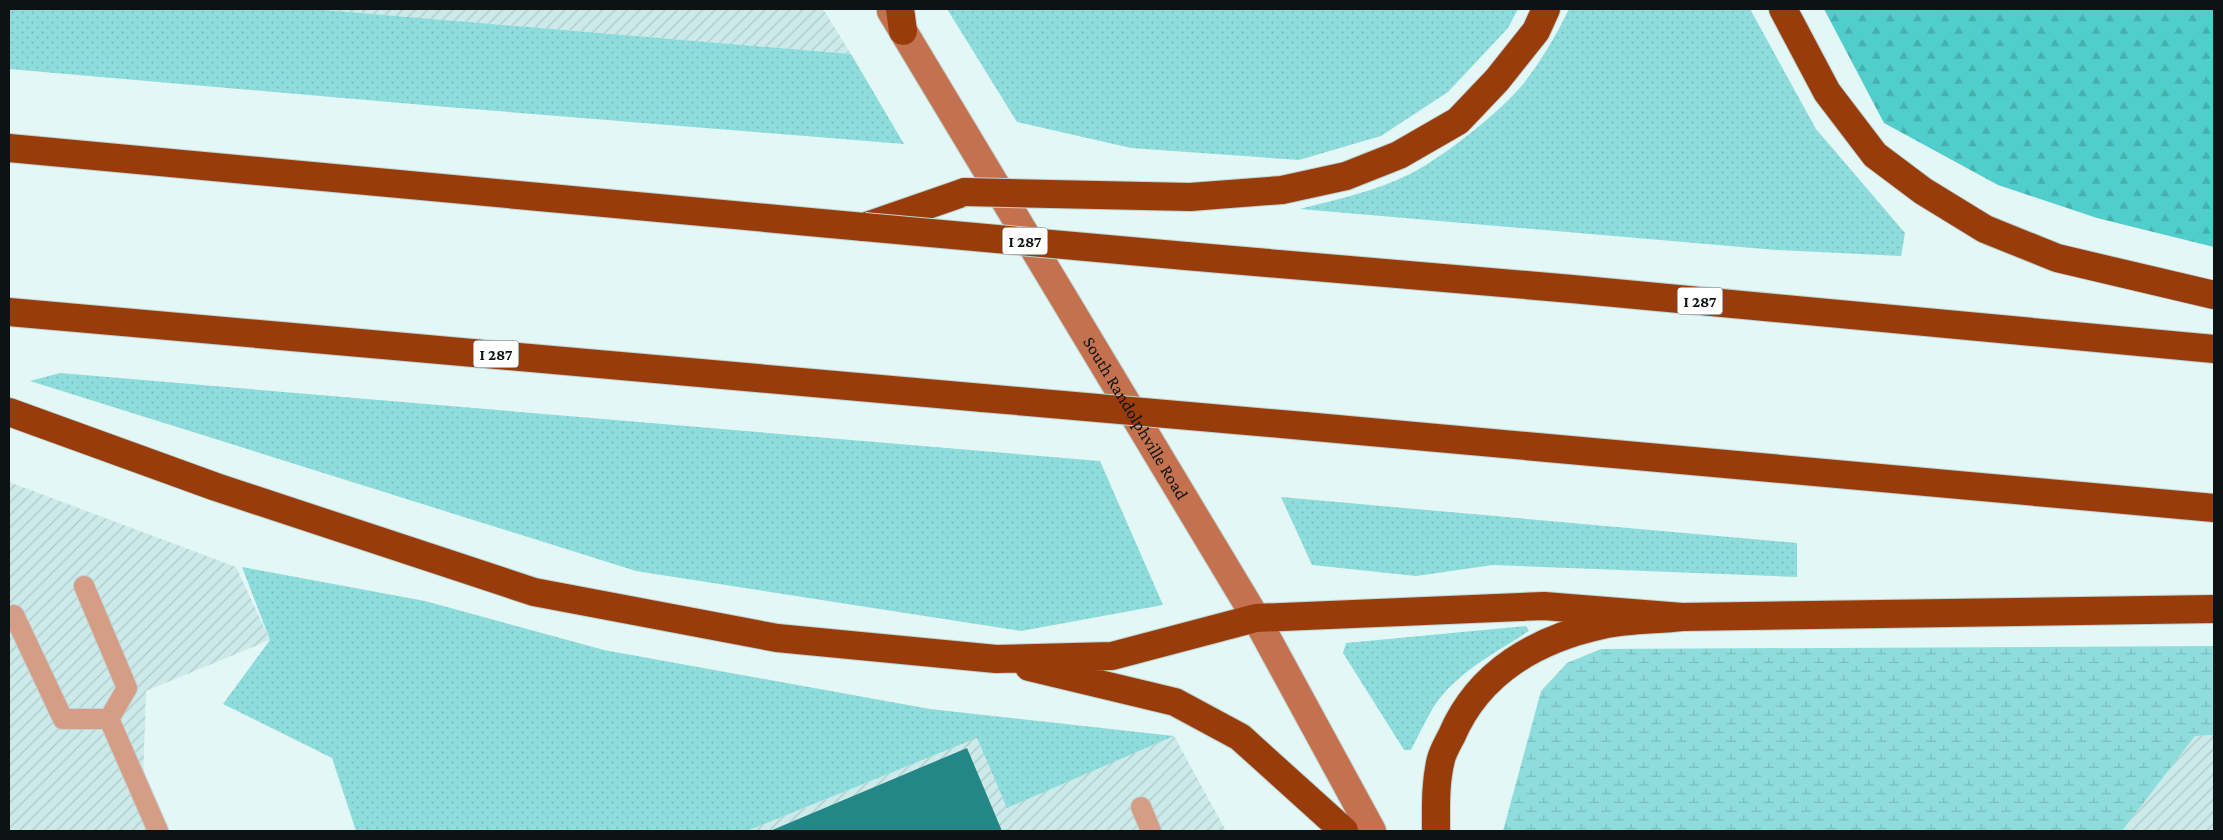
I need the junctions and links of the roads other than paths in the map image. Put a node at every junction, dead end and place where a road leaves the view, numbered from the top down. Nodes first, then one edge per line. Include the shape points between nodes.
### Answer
1 (1546, 9) edge
2 (1783, 9) edge
3 (898, 16) edge
4 (9, 148) edge
5 (864, 227) junction
6 (2214, 295) edge
7 (9, 312) edge
8 (2214, 349) edge
9 (9, 412) edge
10 (2214, 508) edge
11 (84, 586) dead end
12 (2214, 610) edge
13 (14, 615) dead end
14 (1682, 617) junction
15 (1256, 618) junction
16 (996, 659) junction
17 (110, 719) junction
18 (1141, 807) dead end
19 (158, 831) edge
20 (1151, 831) edge
21 (1344, 831) edge
22 (1372, 831) edge
23 (1436, 831) edge

1 - 5 highway, bridge via 1536,31 1497,80 1458,121 1399,155 1346,176 1282,190 1190,197 965,192
2 - 6 highway via 1827,92 1857,132 1875,155 1923,191 1986,229 2057,258
3 - 15 main road, South Randolphville Road
4 - 5 highway, I 287
5 - 8 highway, I 287, bridge
7 - 10 highway, I 287, bridge
9 - 16 highway via 216,487 534,592 776,638
11 - 17 lane via 127,688
12 - 14 highway
13 - 17 lane via 63,719
14 - 15 highway via 1544,606
14 - 23 highway via 1604,624 1552,639 1518,658 1482,686 1461,714 1441,758 1436,794
15 - 16 highway via 1112,656
15 - 22 main road, South Randolphville Road
16 - 21 highway via 1175,702 1240,736
17 - 19 lane
18 - 20 lane

